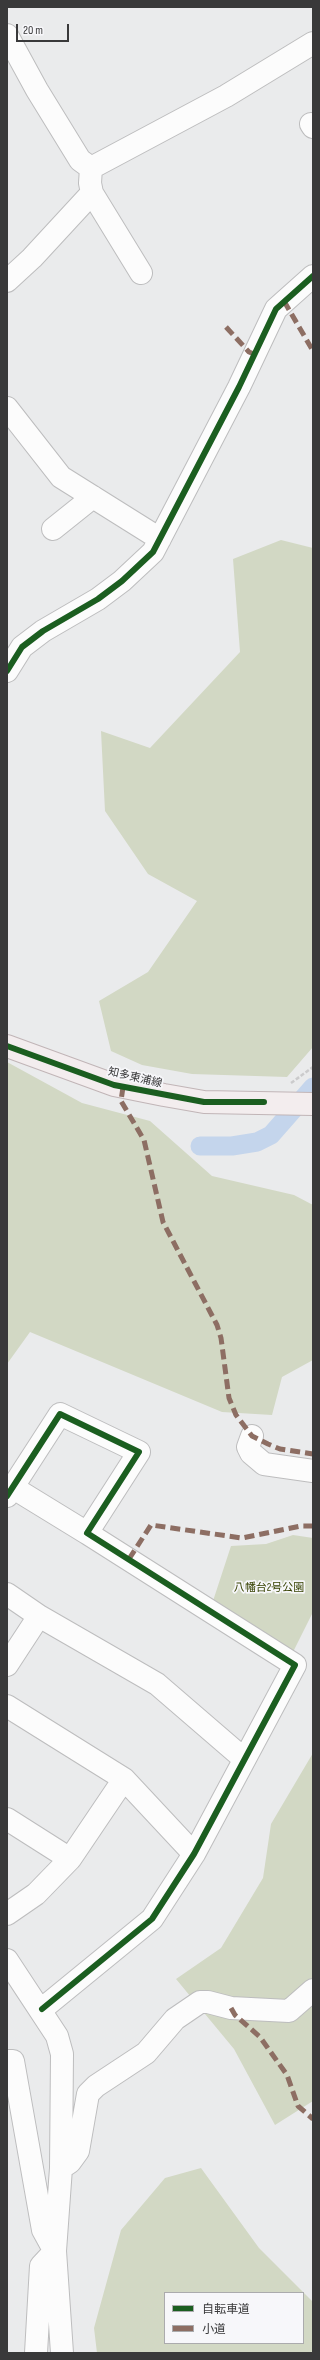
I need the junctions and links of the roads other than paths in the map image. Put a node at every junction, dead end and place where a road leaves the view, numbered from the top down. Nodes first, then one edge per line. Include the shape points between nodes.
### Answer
1 (7, 35) edge
2 (313, 43) edge
3 (91, 168) junction
4 (92, 193) junction
5 (141, 273) dead end
6 (313, 276) edge
7 (7, 281) edge
8 (7, 408) edge
9 (93, 497) junction
10 (53, 530) dead end
11 (160, 539) junction
12 (7, 671) edge
13 (7, 1046) edge
14 (313, 1104) edge
15 (252, 1436) dead end
16 (313, 1471) edge
17 (10, 1492) edge
18 (87, 1533) junction
19 (7, 1594) edge
20 (40, 1616) junction
21 (7, 1665) edge
22 (7, 1706) edge
23 (244, 1760) junction
24 (124, 1779) junction
25 (7, 1819) edge
26 (194, 1854) junction
27 (70, 1859) junction
28 (7, 1914) edge
29 (7, 1960) edge
30 (313, 1990) edge
31 (42, 2009) junction
32 (7, 2061) edge
33 (61, 2168) junction
34 (55, 2251) junction
35 (36, 2353) edge
36 (62, 2353) edge

1 - 3 street via 80,160
2 - 3 street via 226,96
3 - 4 street
4 - 5 street
4 - 7 street via 32,258
6 - 11 street via 276,309 239,387
8 - 9 street via 61,477
9 - 10 street
9 - 11 street
11 - 12 street via 153,552 122,581 98,599 43,630 22,647
13 - 14 main road, 知多東浦線 via 114,1085 204,1102
15 - 16 street via 249,1442 250,1453 264,1464
17 - 18 street
17 - 18 street via 60,1414 139,1452
18 - 23 street via 295,1665
19 - 20 street
20 - 21 street
20 - 23 street via 157,1684
22 - 24 street
23 - 26 street
24 - 26 street
24 - 27 street
25 - 27 street
26 - 31 street via 152,1919
27 - 28 street via 36,1894
29 - 31 street
30 - 33 street via 289,2011 231,2008 200,2002 175,2019 146,2054 96,2086 88,2094 78,2151 70,2162
31 - 33 street via 57,2036 62,2054
32 - 34 street via 13,2061 43,2230
33 - 34 street
34 - 35 street via 41,2266
34 - 36 street

